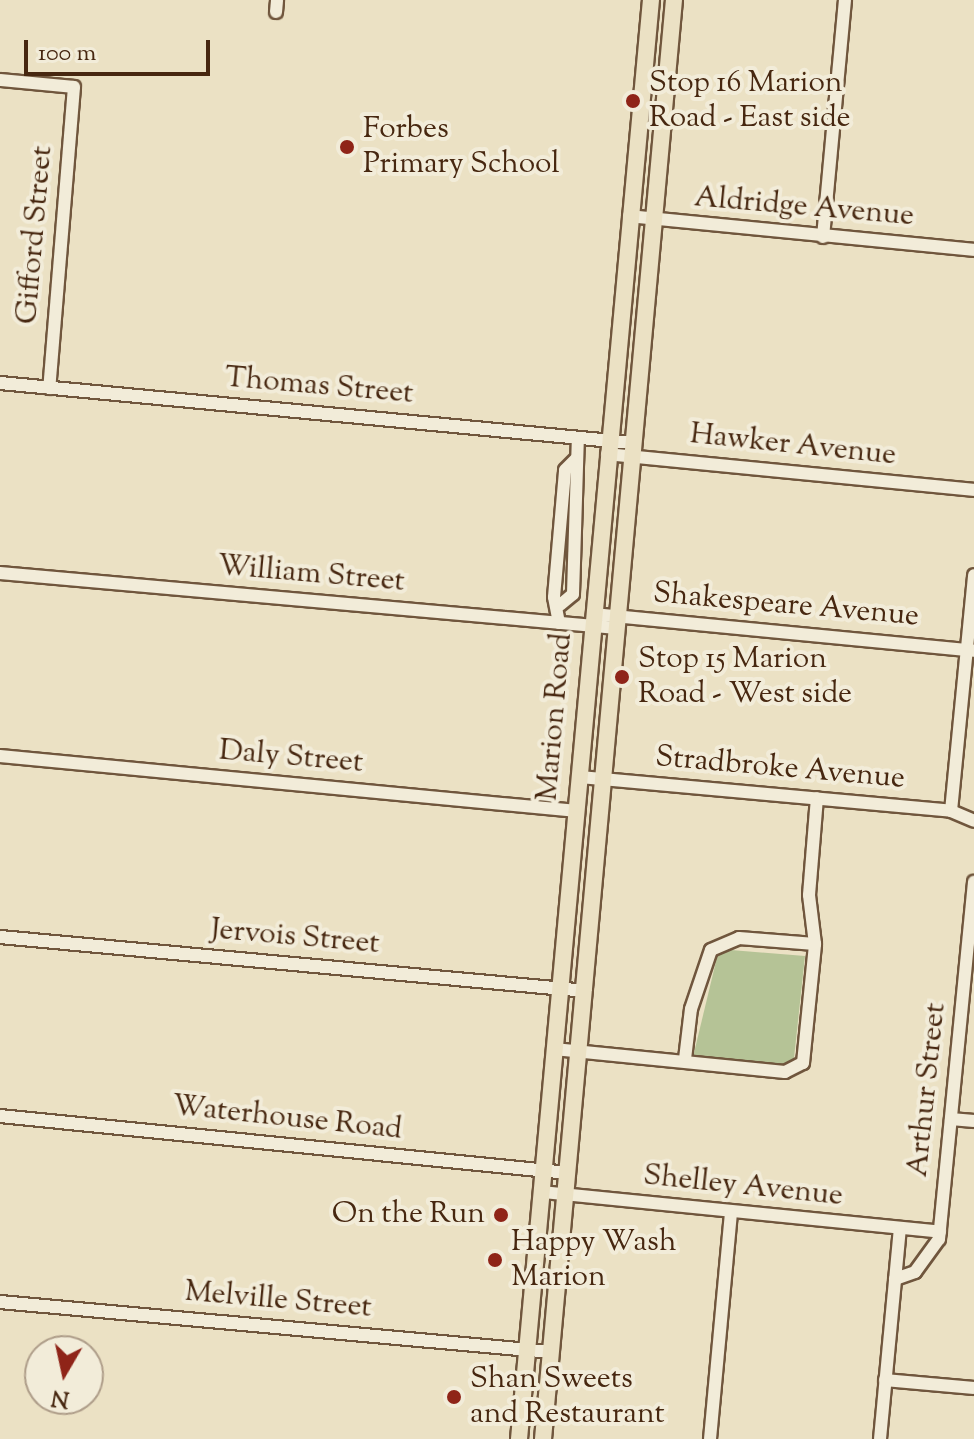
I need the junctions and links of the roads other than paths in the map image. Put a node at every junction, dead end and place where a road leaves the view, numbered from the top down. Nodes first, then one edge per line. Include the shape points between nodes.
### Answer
1 (651, 0) edge
2 (674, 0) edge
3 (845, 0) edge
4 (0, 80) edge
5 (629, 216) junction
6 (652, 219) junction
7 (823, 237) junction
8 (974, 250) edge
9 (0, 383) edge
10 (49, 388) junction
11 (578, 438) junction
12 (607, 447) junction
13 (633, 450) junction
14 (974, 490) edge
15 (0, 573) edge
16 (974, 575) edge
17 (592, 620) junction
18 (618, 622) junction
19 (559, 623) junction
20 (970, 650) edge
21 (0, 756) edge
22 (580, 777) junction
23 (602, 778) junction
24 (817, 798) junction
25 (577, 811) junction
26 (951, 811) junction
27 (974, 821) edge
28 (974, 885) edge
29 (0, 937) edge
30 (815, 944) junction
31 (559, 989) junction
32 (586, 991) junction
33 (554, 1049) junction
34 (580, 1051) junction
35 (685, 1059) junction
36 (0, 1116) edge
37 (951, 1119) junction
38 (974, 1121) edge
39 (543, 1171) junction
40 (568, 1173) junction
41 (542, 1192) junction
42 (566, 1194) junction
43 (731, 1212) junction
44 (900, 1229) junction
45 (940, 1232) junction
46 (895, 1279) junction
47 (0, 1302) edge
48 (526, 1350) junction
49 (552, 1352) junction
50 (885, 1380) junction
51 (974, 1388) edge
52 (519, 1439) edge
53 (543, 1439) edge
54 (710, 1439) edge
55 (880, 1439) edge

1 - 5 main road, Marion Road
2 - 6 main road, Marion Road
3 - 7 street
4 - 10 street, Gifford Street via 74,87
5 - 6 street, Aldridge Avenue
5 - 12 main road, Marion Road
6 - 7 street, Aldridge Avenue
6 - 13 main road, Marion Road
7 - 8 street, Aldridge Avenue
9 - 10 street, Thomas Street
10 - 11 street, Thomas Street
11 - 12 street, Thomas Street
11 - 19 street via 582,466 573,594 560,605
12 - 13 street, Thomas Street
12 - 17 main road, Marion Road
13 - 14 street, Hawker Avenue
13 - 18 main road, Marion Road
15 - 19 street, William Street
16 - 20 street
17 - 18 street, William Street
17 - 19 street, William Street
17 - 22 main road, Marion Road
18 - 20 street, Shakespeare Avenue
18 - 23 main road, Marion Road
20 - 26 street
21 - 25 street, Daly Street
22 - 23 street, Stradbroke Avenue
22 - 25 main road, Marion Road
23 - 24 street, Stradbroke Avenue
23 - 32 main road, Marion Road
24 - 26 street, Stradbroke Avenue
24 - 30 street via 809,895
25 - 31 main road, Marion Road
26 - 27 street, Stradbroke Avenue
28 - 37 street, Arthur Street
29 - 31 street, Jervois Street
30 - 35 street via 739,938 711,950 691,1009
30 - 35 street via 803,1063 785,1072
31 - 32 street, Jervois Street
31 - 33 main road, Marion Road
32 - 34 main road, Marion Road
33 - 34 street
33 - 39 main road, Marion Road
34 - 35 street
34 - 40 main road, Marion Road
36 - 39 street, Waterhouse Road
37 - 38 street
37 - 45 street, Arthur Street
39 - 40 street, Waterhouse Road
39 - 41 main road, Marion Road
40 - 42 main road, Marion Road
41 - 42 street, Shelley Avenue
41 - 48 main road, Marion Road
42 - 43 street, Shelley Avenue
42 - 49 main road, Marion Road
43 - 44 street, Shelley Avenue
43 - 54 street
44 - 45 street, Shelley Avenue
44 - 46 street
45 - 46 street, Arthur Street via 915,1272
46 - 50 street
47 - 48 street, Melville Street
48 - 49 street, Melville Street
48 - 52 main road, Marion Road
49 - 53 main road, Marion Road
50 - 51 street
50 - 55 street

